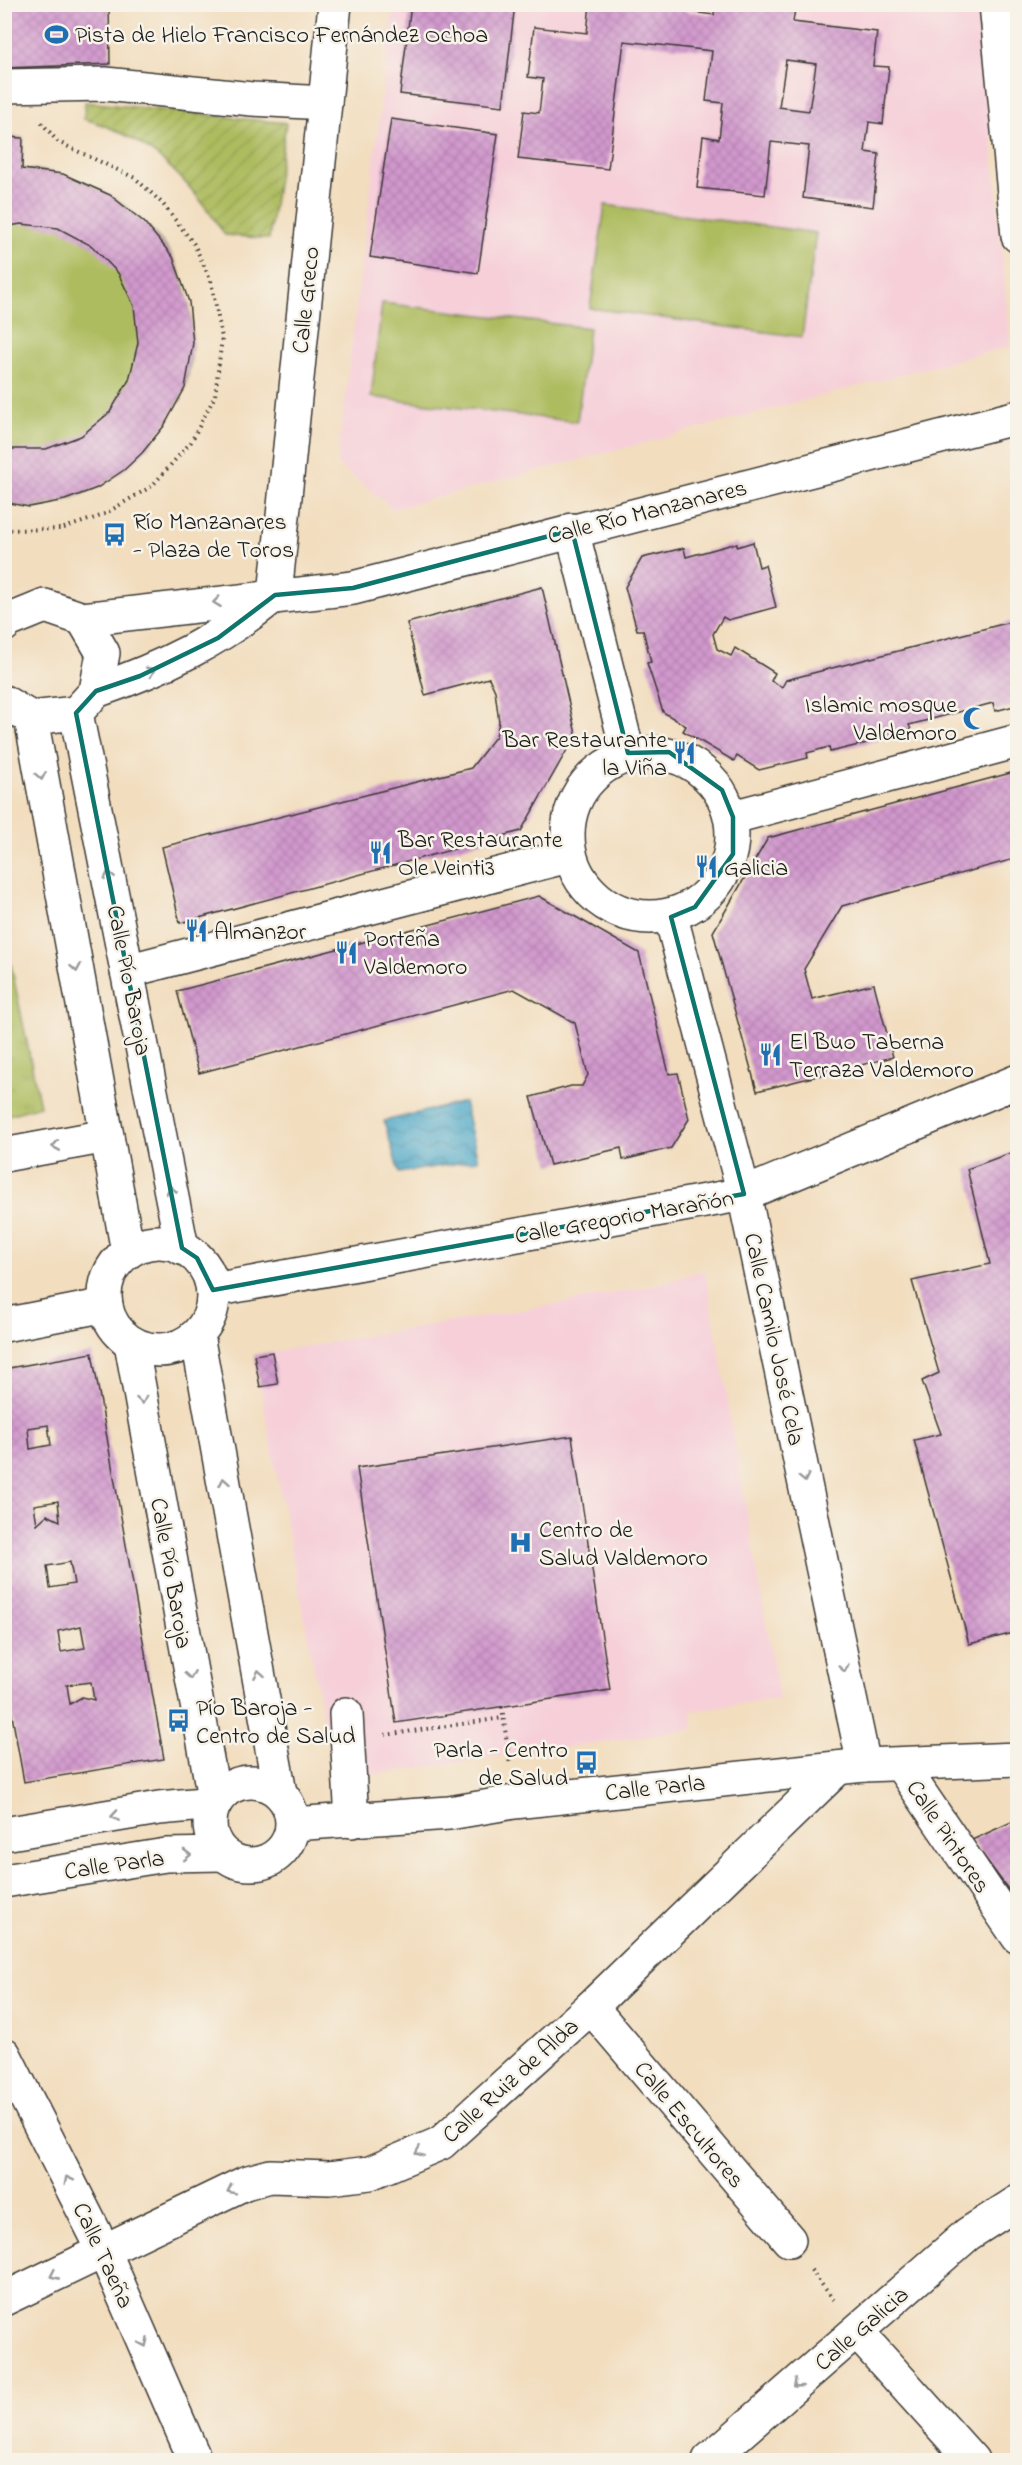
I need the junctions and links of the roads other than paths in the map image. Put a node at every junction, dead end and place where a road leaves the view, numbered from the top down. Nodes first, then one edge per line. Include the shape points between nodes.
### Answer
1 (335, 4) edge
2 (996, 4) edge
3 (4, 86) edge
4 (325, 103) junction
5 (1017, 236) edge
6 (1017, 417) edge
7 (572, 530) junction
8 (275, 595) junction
9 (83, 619) junction
10 (6, 622) edge
11 (86, 702) junction
12 (18, 710) edge
13 (1017, 741) edge
14 (628, 753) junction
15 (734, 817) junction
16 (568, 856) junction
17 (671, 917) junction
18 (127, 970) junction
19 (1017, 1081) edge
20 (107, 1136) junction
21 (4, 1155) edge
22 (744, 1194) junction
23 (182, 1248) junction
24 (128, 1252) junction
25 (213, 1290) junction
26 (106, 1305) junction
27 (4, 1325) edge
28 (197, 1335) junction
29 (131, 1343) junction
30 (346, 1714) dead end
31 (1017, 1759) edge
32 (901, 1765) junction
33 (851, 1766) junction
34 (280, 1793) junction
35 (215, 1803) junction
36 (352, 1821) junction
37 (292, 1824) junction
38 (4, 1834) edge
39 (224, 1854) junction
40 (4, 1881) edge
41 (1017, 1937) edge
42 (591, 2007) junction
43 (4, 2054) edge
44 (1017, 2202) edge
45 (789, 2240) road end
46 (104, 2251) junction
47 (4, 2299) edge
48 (857, 2332) junction
49 (195, 2460) edge
50 (709, 2460) edge
51 (972, 2460) edge

1 - 4 street, Calle Greco
2 - 5 street
3 - 4 street via 105,84
4 - 8 street, Calle Greco
6 - 7 street, Calle Río Manzanares
7 - 8 street, Calle Río Manzanares via 353,588
7 - 14 street
8 -> 9 street, Calle Río Manzanares
11 -> 8 street via 218,638
9 - 10 street via 45,606
9 - 11 street via 103,652
11 - 12 street
18 -> 11 street, Calle Pío Baroja
12 -> 20 street, Calle Pío Baroja
13 - 15 street
14 - 15 street via 669,752 722,790
14 - 16 street via 605,763 567,816
15 - 17 street via 733,854 695,907
16 - 17 street via 578,880 631,917
16 - 18 street
17 - 22 street, Calle Camilo José Cela
23 -> 18 street, Calle Pío Baroja
19 - 22 street, Calle Gregorio Marañón
20 -> 21 street
20 - 24 street, Calle Pío Baroja
22 - 25 street, Calle Gregorio Marañón
22 -> 33 street, Calle Camilo José Cela
23 - 24 street via 154,1243
23 - 25 street via 197,1258 208,1273
24 - 26 street via 109,1276
25 - 28 street via 212,1307
26 - 27 street
26 - 29 street via 110,1320
28 - 29 street via 182,1346 165,1350
34 -> 28 street
29 -> 35 street, Calle Pío Baroja
30 - 36 street
31 - 32 street, Calle Parla
32 - 33 street, Calle Parla
32 - 41 street, Calle Pintores
33 - 36 street, Calle Parla
33 - 42 street, Calle Ruiz de Alda
34 - 35 street via 264,1784 245,1782 228,1789
34 - 37 street via 290,1808
35 -> 38 street, Calle Parla via 159,1808
35 - 39 street via 210,1821 213,1839
36 - 37 street, Calle Parla
37 - 39 street via 288,1843 276,1856 258,1864 239,1863
40 -> 39 street, Calle Parla via 166,1855
42 - 45 street, Calle Escultores
42 -> 46 street, Calle Ruiz de Alda via 441,2143 370,2173 329,2178 270,2176 245,2183
46 -> 43 street, Calle Taeña
44 - 48 street, Calle Galicia via 968,2234
46 -> 47 street, Calle Ruiz de Alda
46 -> 49 street, Calle Taeña
48 -> 50 street, Calle Galicia
48 - 51 street

